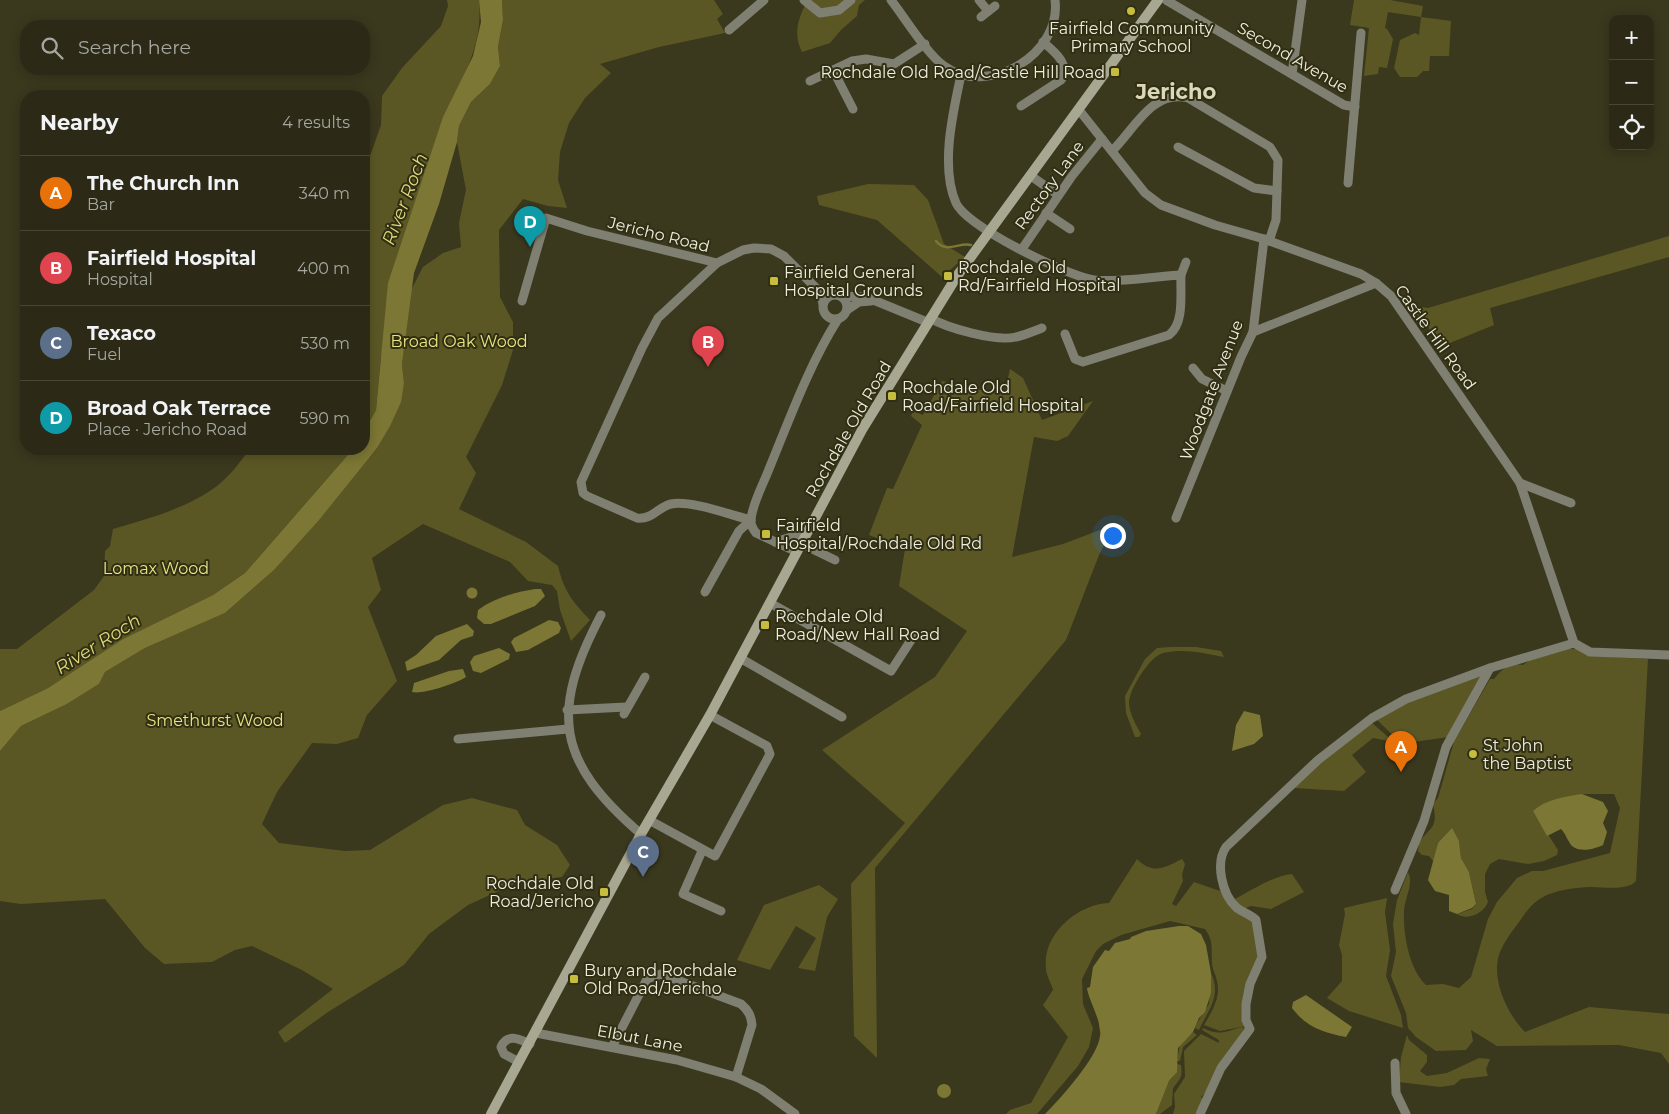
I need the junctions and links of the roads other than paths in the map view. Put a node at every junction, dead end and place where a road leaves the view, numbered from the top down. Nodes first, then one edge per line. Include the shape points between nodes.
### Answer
1 (764, 0) edge
2 (804, 0) edge
3 (850, 0) edge
4 (891, 0) edge
5 (979, 0) edge
6 (1055, 0) edge
7 (1158, 0) edge
8 (1166, 0) edge
9 (1302, 0) edge
10 (988, 11) dead end
11 (729, 30) dead end
12 (1361, 33) dead end
13 (1043, 42) junction
14 (925, 44) junction
15 (833, 70) junction
16 (1292, 74) junction
17 (961, 75) junction
18 (810, 81) dead end
19 (1021, 106) dead end
20 (1354, 107) junction
21 (853, 109) dead end
22 (1079, 110) junction
23 (1102, 139) junction
24 (1178, 146) dead end
25 (1112, 151) junction
26 (1031, 176) junction
27 (1348, 183) dead end
28 (1277, 191) junction
29 (1058, 195) junction
30 (1046, 213) junction
31 (1070, 229) dead end
32 (989, 232) junction
33 (1267, 240) junction
34 (1022, 249) junction
35 (1186, 262) dead end
36 (717, 263) junction
37 (1181, 275) junction
38 (806, 277) junction
39 (1376, 283) junction
40 (838, 295) junction
41 (522, 301) dead end
42 (871, 301) junction
43 (823, 304) junction
44 (848, 310) junction
45 (838, 319) junction
46 (929, 320) junction
47 (1042, 328) dead end
48 (1253, 332) junction
49 (1065, 334) dead end
50 (1193, 368) dead end
51 (1227, 391) junction
52 (1520, 483) junction
53 (1571, 503) dead end
54 (1176, 518) dead end
55 (751, 520) junction
56 (808, 532) junction
57 (775, 542) junction
58 (799, 548) junction
59 (835, 560) dead end
60 (705, 592) dead end
61 (770, 603) junction
62 (601, 615) dead end
63 (913, 637) dead end
64 (1574, 642) junction
65 (1669, 655) edge
66 (740, 658) junction
67 (1490, 668) junction
68 (645, 677) dead end
69 (567, 710) junction
70 (710, 715) junction
71 (842, 717) dead end
72 (568, 729) junction
73 (458, 739) dead end
74 (649, 820) junction
75 (641, 834) junction
76 (702, 851) junction
77 (1395, 890) dead end
78 (721, 911) dead end
79 (536, 1032) junction
80 (530, 1044) junction
81 (612, 1048) junction
82 (519, 1062) junction
83 (1395, 1063) dead end
84 (736, 1077) junction
85 (492, 1114) edge
86 (795, 1114) edge
87 (1200, 1114) edge
88 (1406, 1114) edge

1 - 11 street
2 - 3 street via 820,13 839,10
4 - 14 street
5 - 10 street
6 - 13 street via 1051,30
7 - 22 main road, Rochdale Old Road
8 - 16 street, Second Avenue
9 - 16 street
12 - 20 street
13 - 17 street via 1023,61 1002,74 985,78
13 - 19 street via 1065,65 1065,74
14 - 15 street via 894,64 852,61
14 - 17 street via 944,66
15 - 18 street
15 - 21 street
16 - 20 street, Second Avenue via 1344,105
17 - 32 street, Rectory Lane via 948,132 951,189 957,205 967,217
20 - 27 street
22 - 23 street, Castle Hill Road
22 - 26 main road, Rochdale Old Road
23 - 25 street, Castle Hill Road
23 - 29 street, Rectory Lane
24 - 28 street via 1254,188
25 - 28 street, Woodgate Avenue via 1153,104 1161,99 1180,96 1270,147 1278,160
25 - 33 street, Castle Hill Road via 1145,193 1161,205 1215,226
26 - 29 street
26 - 32 main road, Rochdale Old Road
28 - 33 street, Woodgate Avenue via 1276,220
29 - 30 street, Rectory Lane
30 - 31 street via 1063,220
30 - 34 street, Rectory Lane
32 - 34 street, Rectory Lane
32 - 46 main road, Rochdale Old Road
33 - 39 street, Castle Hill Road via 1361,274
33 - 48 street, Woodgate Avenue
34 - 37 street, Rectory Lane via 1074,276 1096,280
35 - 37 street
36 - 38 street, Jericho Road via 743,250 763,248 781,253
36 - 41 street, Jericho Road via 546,218
36 - 55 street via 658,318 581,482 587,496 637,518 652,520 665,506 679,503
37 - 49 street via 1180,315 1176,330 1169,335 1083,362 1075,359
38 - 40 street
38 - 43 street, Jericho Road via 820,292
39 - 48 street
39 - 52 street, Castle Hill Road via 1391,296
40 - 42 street via 860,296
40 - 43 street via 828,297
40 - 44 street via 847,302
42 - 44 street via 859,302
42 - 46 street
43 - 45 street via 827,316
44 - 45 street
45 - 55 street via 798,400
46 - 47 street via 995,337 1015,338
46 - 56 main road, Rochdale Old Road via 863,428
48 - 51 street, Woodgate Avenue
50 - 51 street via 1202,379
51 - 54 street, Woodgate Avenue
52 - 53 street
52 - 64 street, Castle Hill Road
55 - 57 street via 756,533
55 - 60 street via 739,531
56 - 57 street
56 - 58 main road, Rochdale Old Road
57 - 58 street
58 - 59 street
58 - 61 main road, Rochdale Old Road
61 - 63 street via 891,671
61 - 66 main road, Rochdale Old Road
62 - 69 street via 584,647
64 - 65 street via 1590,652
64 - 67 street
66 - 70 main road, Rochdale Old Road
66 - 71 street
67 - 77 street via 1446,747 1424,821
67 - 87 street via 1406,699 1372,718 1318,760 1224,851 1222,877 1226,893 1236,907 1256,920 1262,957 1250,984 1246,1004 1246,1020 1250,1029 1221,1068
68 - 69 street via 625,710
69 - 72 street
70 - 74 main road, Rochdale Old Road
70 - 76 street via 767,746 770,754 715,856
72 - 73 street
72 - 75 street via 592,785
74 - 75 main road, Rochdale Old Road
74 - 76 street
75 - 79 main road, Rochdale Old Road
76 - 78 street via 683,894
79 - 80 main road, Rochdale Old Road
79 - 81 street, Elbut Lane
80 - 82 main road, Rochdale Old Road
80 - 82 street via 515,1038 502,1044 504,1054
81 - 84 street, Elbut Lane via 677,1060
81 - 84 street via 647,979 661,974 741,1004 746,1009 752,1025
82 - 85 main road, Rochdale Old Road
83 - 88 street via 1396,1094
84 - 86 street, Elbut Lane via 760,1089

